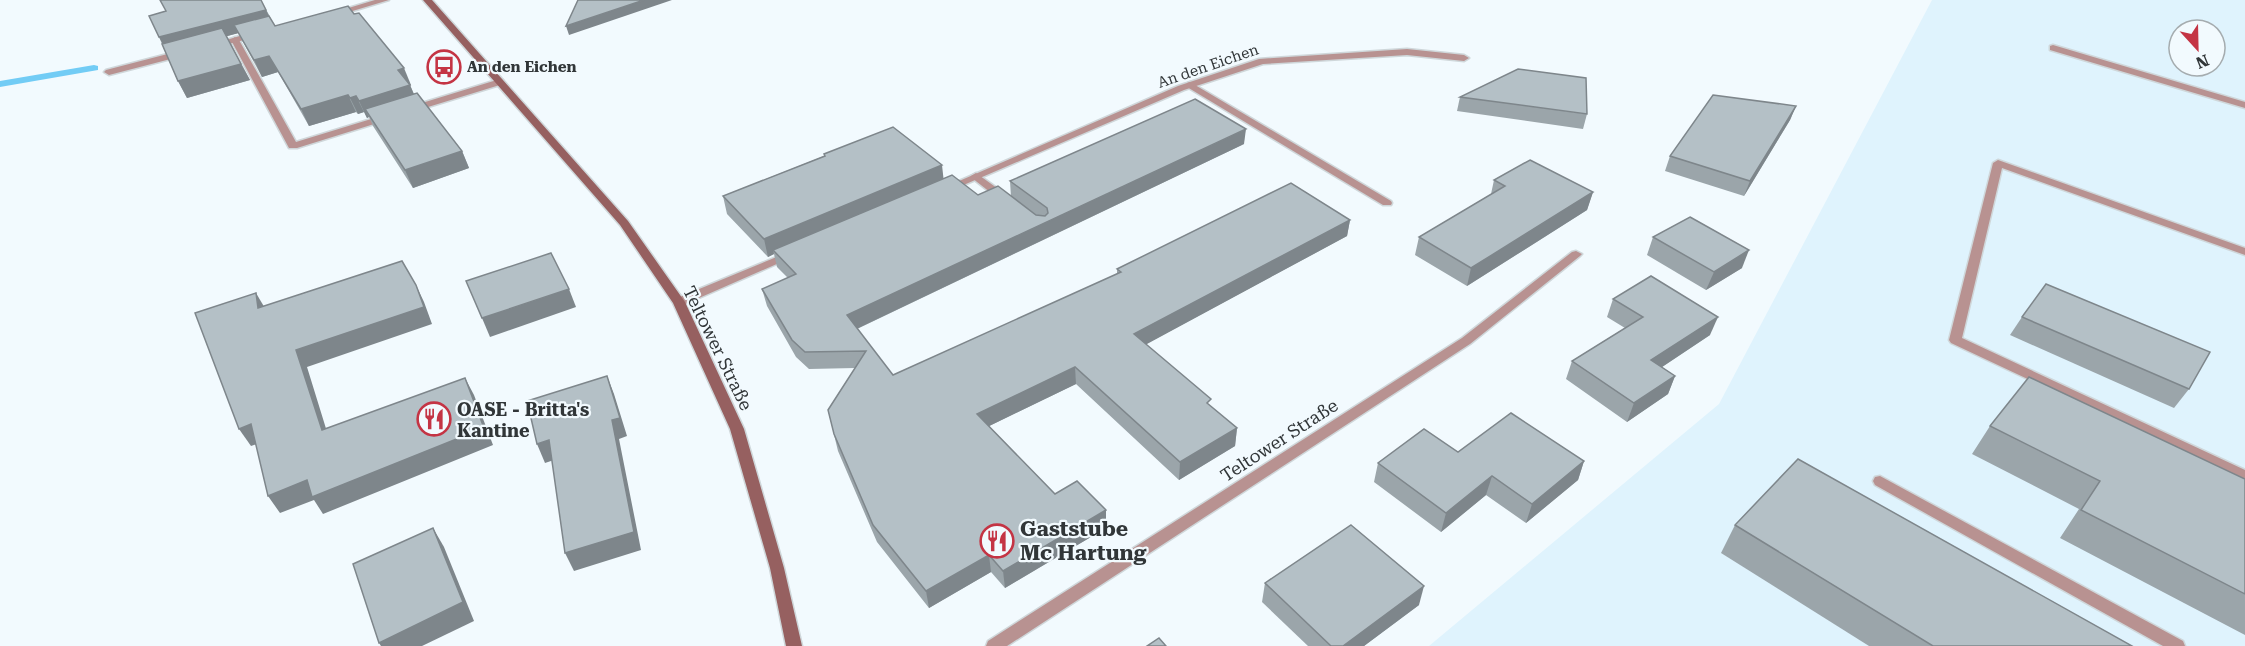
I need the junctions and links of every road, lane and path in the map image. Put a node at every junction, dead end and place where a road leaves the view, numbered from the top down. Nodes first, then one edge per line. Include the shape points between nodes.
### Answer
1 (385, 0) edge
2 (427, 0) edge
3 (327, 15) edge
4 (270, 31) edge
5 (235, 40) junction
6 (2053, 48) dead end
7 (200, 49) edge
8 (189, 52) edge
9 (1464, 58) dead end
10 (109, 72) dead end
11 (500, 82) junction
12 (1190, 85) junction
13 (2245, 105) edge
14 (402, 112) edge
15 (391, 116) edge
16 (976, 176) junction
17 (932, 195) edge
18 (1009, 202) edge
19 (1387, 203) dead end
20 (800, 251) edge
21 (2245, 252) edge
22 (1576, 254) dead end
23 (679, 302) junction
24 (2245, 476) edge
25 (1880, 482) dead end
26 (794, 646) edge
27 (994, 646) edge
28 (2176, 646) edge

1 - 3 street
2 - 11 main road, Teltower Straße
4 - 5 street
5 - 7 street
5 - 15 street via 293,146
6 - 13 street
8 - 10 street
9 - 12 street, An den Eichen via 1407,52 1262,61
11 - 14 street
11 - 23 main road, Teltower Straße via 624,224
12 - 16 street, An den Eichen
12 - 19 street
16 - 17 street, An den Eichen
16 - 18 street
20 - 23 street
21 - 24 street via 1998,163 1955,340
22 - 27 street, Teltower Straße via 1466,341
23 - 26 main road, Teltower Straße via 737,429 777,568
25 - 28 street

